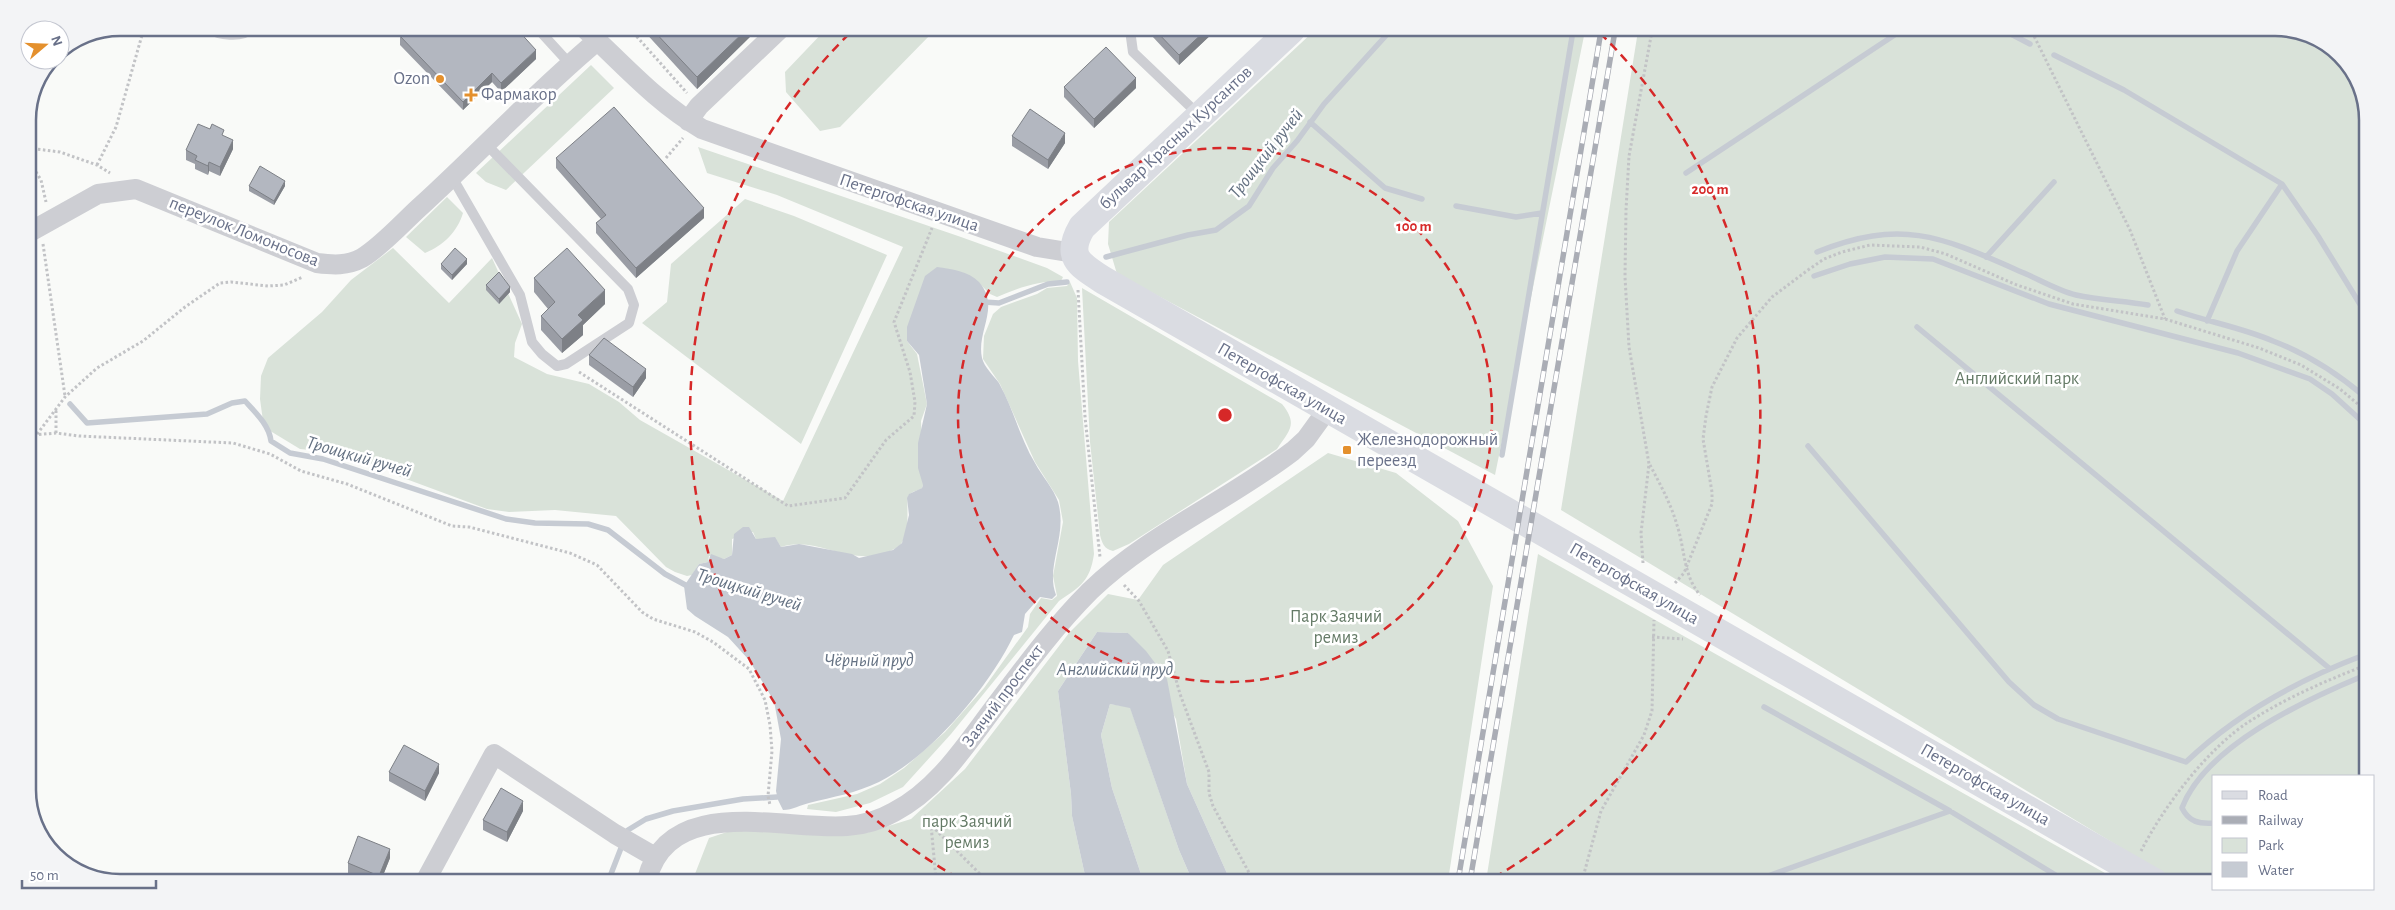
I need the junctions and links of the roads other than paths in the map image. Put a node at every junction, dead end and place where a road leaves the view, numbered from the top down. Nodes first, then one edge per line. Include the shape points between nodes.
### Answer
1 (544, 36) edge
2 (592, 36) edge
3 (596, 36) edge
4 (773, 36) edge
5 (1131, 36) edge
6 (1286, 36) edge
7 (569, 63) junction
8 (1200, 116) junction
9 (686, 125) junction
10 (486, 144) junction
11 (452, 177) junction
12 (36, 229) edge
13 (1074, 253) junction
14 (1327, 410) junction
15 (656, 857) junction
16 (429, 874) edge
17 (649, 874) edge
18 (2139, 874) edge

1 - 7 lane
2 - 7 street, переулок Ломоносова
3 - 9 street, Петергофская улица
4 - 9 street
5 - 8 lane via 1133,52
6 - 8 main road, бульвар Красных Курсантов
7 - 10 street, переулок Ломоносова
8 - 13 main road, бульвар Красных Курсантов via 1082,227
9 - 13 street, Петергофская улица via 1037,247
10 - 11 street, переулок Ломоносова
10 - 11 lane via 628,289 634,305 629,323 566,364 557,366 542,354 532,342 520,296
11 - 12 street, переулок Ломоносова via 361,259 341,265 317,263 136,188 98,194
13 - 14 main road, Петергофская улица via 1077,261 1095,275
14 - 15 street, Заячий проспект via 1306,439 1287,455 1112,572 1060,623 967,745 915,799 882,818 858,825 737,822 697,828 677,835 663,846
14 - 18 main road, Петергофская улица
15 - 16 street via 494,754
15 - 17 street, Заячий проспект

